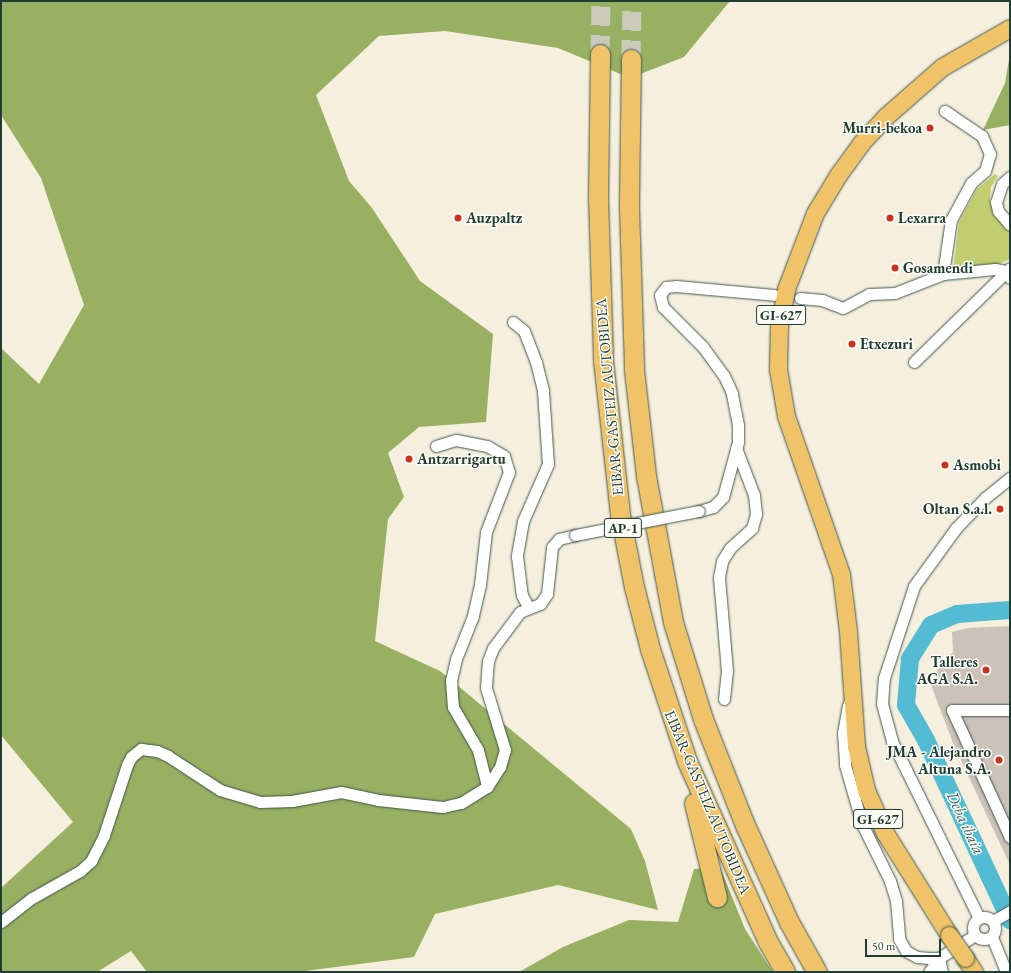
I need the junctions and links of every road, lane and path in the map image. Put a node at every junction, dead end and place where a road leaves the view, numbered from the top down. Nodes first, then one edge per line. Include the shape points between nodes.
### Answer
1 (1010, 28) edge
2 (600, 54) tunnel mouth
3 (631, 59) tunnel mouth
4 (944, 111) dead end
5 (1010, 177) edge
6 (1010, 225) edge
7 (1008, 273) edge
8 (943, 274) junction
9 (774, 295) dead end
10 (800, 298) dead end
11 (513, 322) dead end
12 (914, 362) dead end
13 (436, 446) dead end
14 (736, 447) junction
15 (1010, 478) edge
16 (528, 607) junction
17 (851, 687) junction
18 (724, 699) dead end
19 (1010, 710) edge
20 (687, 761) junction
21 (487, 787) junction
22 (1010, 837) edge
23 (717, 897) dead end
24 (1010, 911) edge
25 (979, 918) junction
26 (996, 919) junction
27 (1, 922) edge
28 (975, 935) junction
29 (992, 937) junction
30 (939, 958) junction
31 (969, 965) edge
32 (786, 972) edge
33 (817, 972) edge
34 (929, 972) edge
35 (942, 972) edge
36 (1006, 972) edge

1 - 17 main road, GI-627 via 942,67 890,112 861,143 838,174 815,213 786,288 779,326 778,369 781,392 786,416 841,574
2 - 20 highway, EIBAR-GASTEIZ AUTOBIDEA / AP-1 via 599,301 620,515 650,649
3 - 33 highway, EIBAR-GASTEIZ AUTOBIDEA / AP-1 via 630,222 634,370 646,476 673,622 703,720 745,825 789,922
4 - 8 street via 982,136 990,154 985,170 971,184 951,220
5 - 6 street via 1002,184 996,202 998,211
7 - 8 street via 995,269
7 - 12 street
8 - 10 street via 895,293 869,294 843,308 822,300
9 - 14 street via 676,286 666,287 660,296 663,307 702,347 729,385 738,425
11 - 16 street via 524,331 543,390 548,464 523,521 517,556 522,595
13 - 21 street via 456,440 487,446 504,456 509,472 486,532 480,585 473,616 456,659 451,680 452,707 478,750
14 - 16 street, bridge via 723,497 713,507 559,539 552,547 547,594 540,604
14 - 18 street via 754,495 756,514 752,528 730,548 722,561 720,577 727,670
15 - 25 street via 985,498 956,528 914,586 884,678 882,704 892,741
16 - 21 street via 508,627 493,648 488,661 486,688 505,750 500,767
17 - 30 street via 843,733 845,764 852,795 862,824 890,881 896,901 899,939 906,951 917,957
17 - 31 main road, GI-627, bridge via 856,746 866,790 885,833
19 - 22 street via 952,710
20 - 23 highway via 686,778
20 - 32 highway, EIBAR-GASTEIZ AUTOBIDEA / AP-1 via 758,922
21 - 27 street via 461,803 442,807 378,800 341,792 287,801 260,802 220,790 157,751 141,749 131,757 127,765 104,835 91,861 80,871 32,898
24 - 26 street
25 - 26 street
25 - 28 street via 973,925
26 - 29 street
28 - 29 street via 983,940
28 - 30 street
29 - 36 street
30 - 34 street
30 - 35 street

